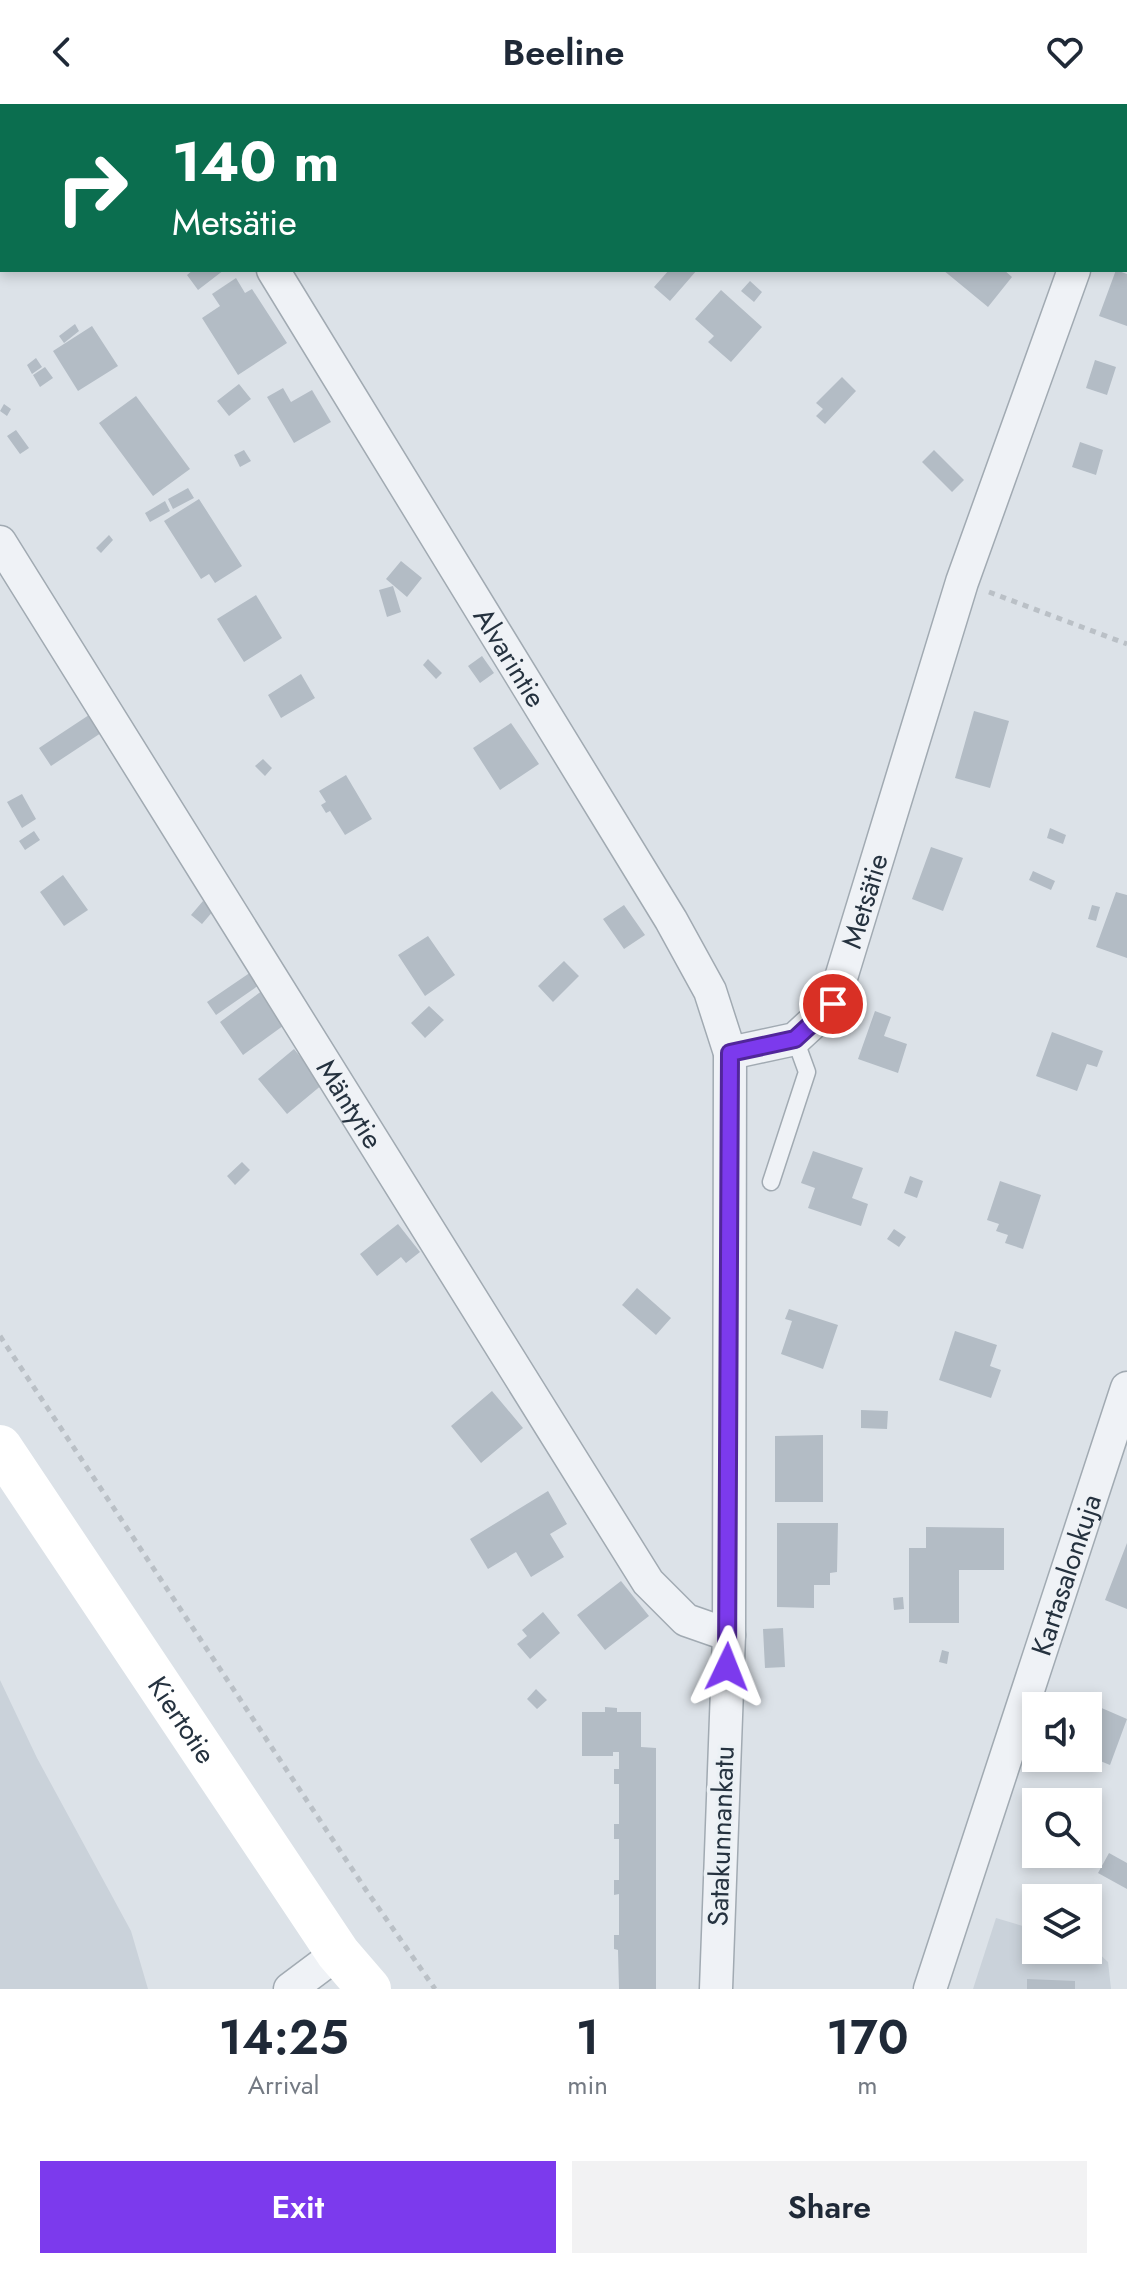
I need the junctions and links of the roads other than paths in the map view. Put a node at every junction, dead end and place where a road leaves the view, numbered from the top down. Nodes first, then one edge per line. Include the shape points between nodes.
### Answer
1 (274, 272) edge
2 (1073, 272) edge
3 (0, 542) edge
4 (795, 1039) junction
5 (730, 1053) junction
6 (771, 1182) dead end
7 (1127, 1388) edge
8 (0, 1447) edge
9 (729, 1635) junction
10 (338, 1953) junction
11 (290, 1989) edge
12 (369, 1989) edge
13 (716, 1989) edge
14 (930, 1989) edge

1 - 5 street, Alvarintie via 671,920 710,991
2 - 4 street, Metsätie via 962,582 833,1004
3 - 9 street, Mäntytie via 648,1582 686,1620
4 - 5 street
4 - 6 lane via 807,1072
5 - 9 street
7 - 14 street, Kartasalonkuja
8 - 10 street, Kiertotie
9 - 13 street, Satakunnankatu
10 - 11 street
10 - 12 street, Kiertotie

